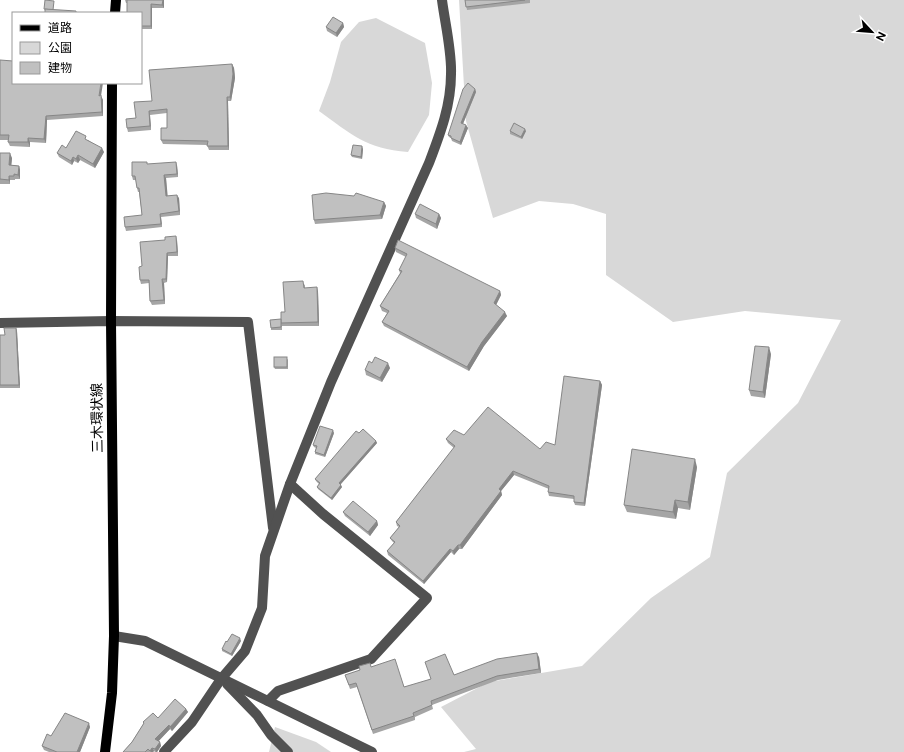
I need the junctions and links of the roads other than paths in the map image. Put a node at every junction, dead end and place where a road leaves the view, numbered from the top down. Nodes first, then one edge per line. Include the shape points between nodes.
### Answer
1 (116, 0) edge
2 (442, 0) edge
3 (115, 12) edge
4 (112, 84) edge
5 (110, 321) junction
6 (0, 323) edge
7 (290, 484) junction
8 (273, 530) junction
9 (114, 636) junction
10 (221, 679) junction
11 (268, 701) junction
12 (104, 752) edge
13 (164, 752) edge
14 (288, 752) edge
15 (372, 752) edge

1 - 3 main road
2 - 7 street via 452,72 442,130 331,382
4 - 5 main road, 三木環状線
5 - 6 street
5 - 8 street via 248,322
5 - 9 main road, 三木環状線
7 - 8 street
7 - 11 street via 427,598 371,659 278,691
8 - 10 street via 265,556 262,608 245,651
9 - 10 street via 145,641
9 - 12 main road, 三木環状線 via 112,693
10 - 11 street
10 - 13 street via 192,722
10 - 14 street via 257,715 271,735
11 - 15 street

